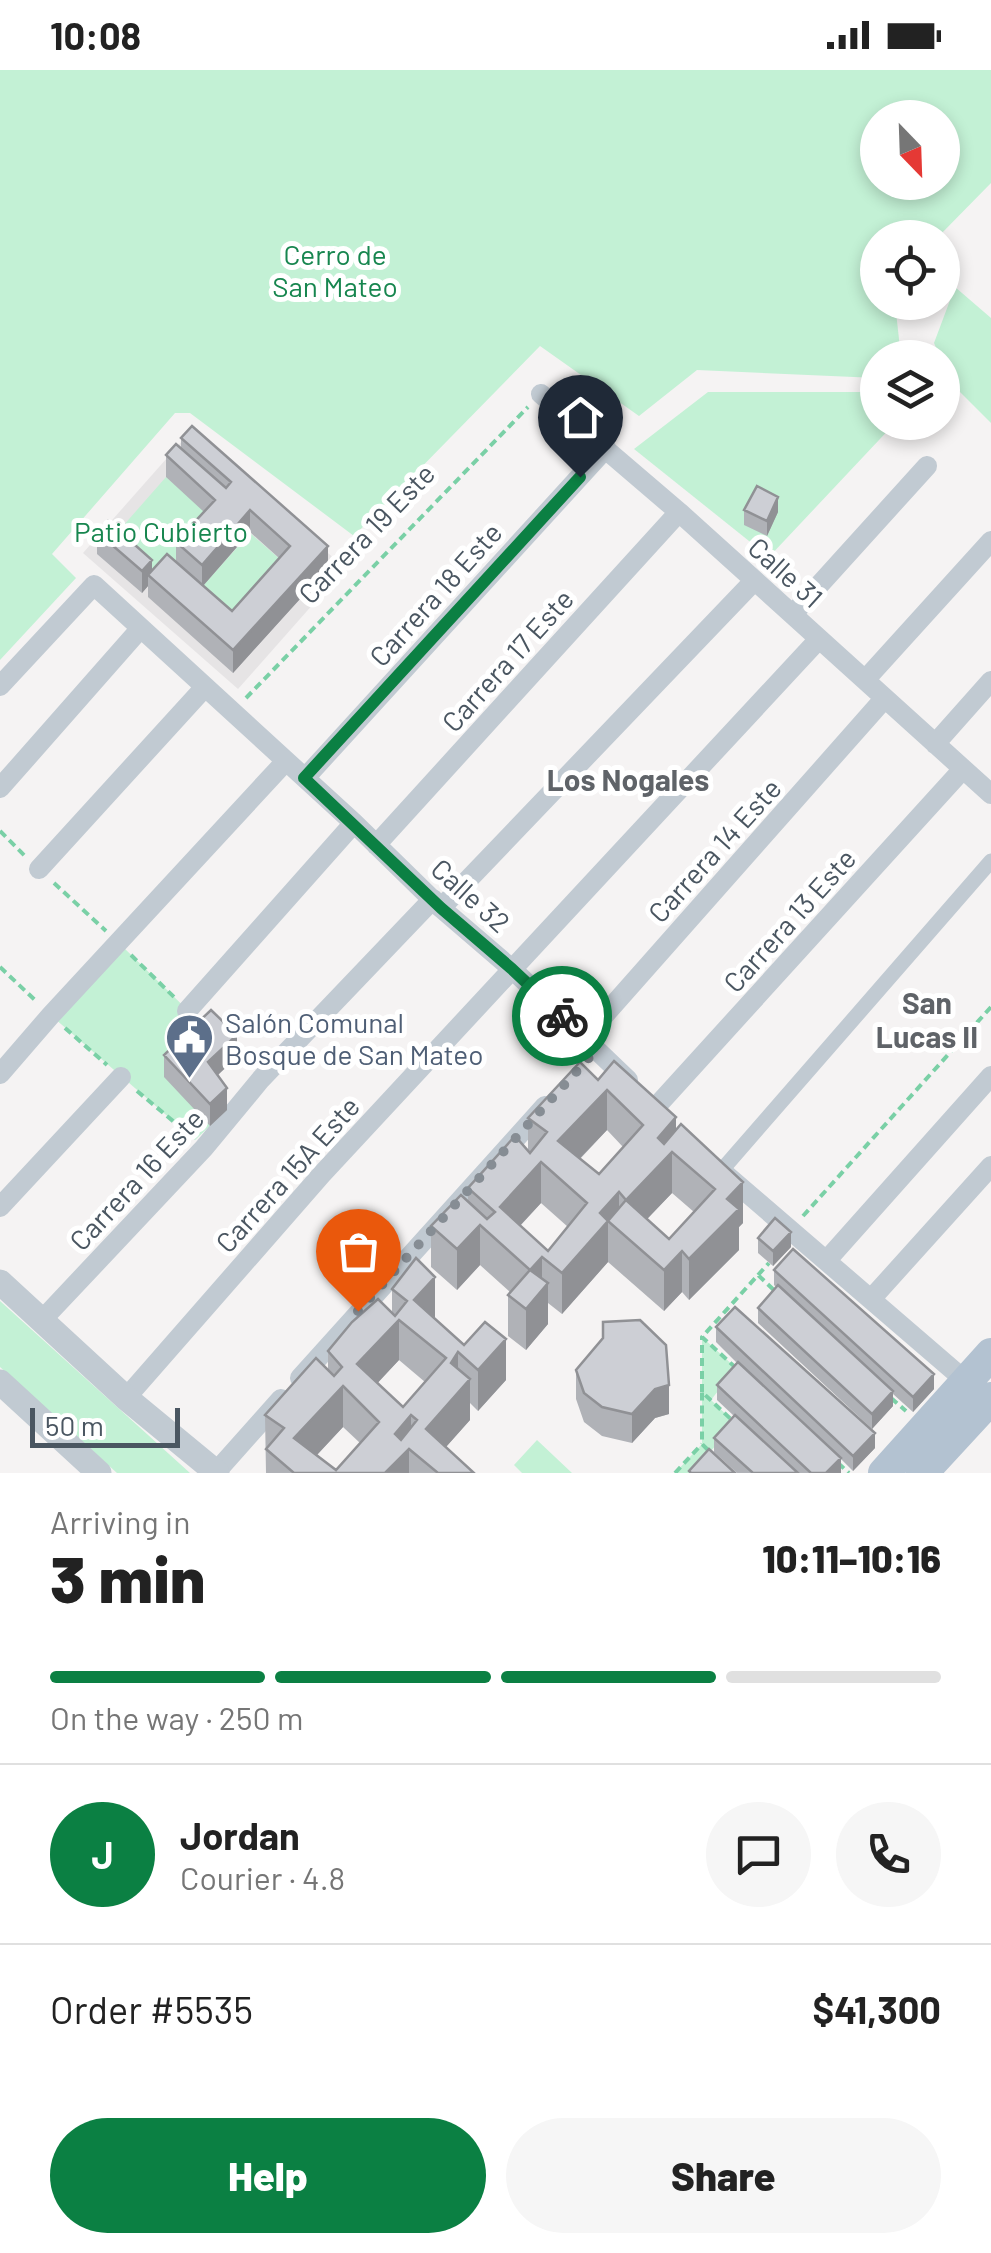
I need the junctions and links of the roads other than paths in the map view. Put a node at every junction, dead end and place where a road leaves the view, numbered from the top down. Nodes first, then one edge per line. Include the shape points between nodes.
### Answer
1 (541, 394) road end
2 (606, 448) junction
3 (927, 466) dead end
4 (680, 512) junction
5 (991, 541) edge
6 (754, 581) junction
7 (793, 614) junction
8 (140, 629) junction
9 (819, 638) junction
10 (866, 680) junction
11 (991, 681) edge
12 (0, 686) edge
13 (205, 687) junction
14 (884, 699) junction
15 (935, 744) junction
16 (286, 761) junction
17 (964, 770) junction
18 (304, 778) junction
19 (0, 788) edge
20 (991, 794) edge
21 (354, 823) junction
22 (376, 844) junction
23 (991, 860) edge
24 (38, 869) dead end
25 (437, 904) junction
26 (512, 969) junction
27 (187, 1010) dead end
28 (589, 1050) junction
29 (0, 1074) edge
30 (991, 1076) edge
31 (121, 1077) road end
32 (559, 1091) edge
33 (662, 1114) joint
34 (715, 1164) joint
35 (991, 1166) edge
36 (0, 1207) edge
37 (827, 1260) junction
38 (0, 1282) edge
39 (872, 1298) junction
40 (42, 1320) junction
41 (991, 1354) edge
42 (0, 1382) edge
43 (984, 1396) edge
44 (126, 1398) junction
45 (217, 1472) edge
46 (99, 1473) edge
47 (884, 1473) edge
48 (922, 1473) edge

1 - 2 street, Calle 31
2 - 4 street, Calle 31
2 - 18 street, Carrera 18 Este
3 - 7 street
4 - 6 street, Calle 31
4 - 22 street, Carrera 17 Este
5 - 10 street
6 - 7 street, Calle 31
6 - 25 street, Carrera 16 Este
7 - 9 street, Calle 31
8 - 12 street, Calle 32 via 94,586
8 - 13 street, Calle 32
8 - 19 street
9 - 10 street, Calle 31
9 - 26 street, Carrera 15A Este
10 - 14 street, Calle 31
11 - 15 street
13 - 16 street, Calle 32
13 - 24 street
14 - 15 street, Calle 31
14 - 28 street, Carrera 14 Este
15 - 17 street, Calle 31
16 - 18 street, Calle 32
16 - 29 street
17 - 20 street, Calle 31
17 - 33 street, Carrera 13 Este
18 - 21 street, Calle 32
21 - 22 street, Calle 32
21 - 27 street
22 - 25 street, Calle 32
23 - 34 street
25 - 26 street, Calle 32
25 - 40 street, Carrera 16 Este via 261,1079
26 - 28 street, Calle 32
26 - 44 street, Carrera 15A Este
28 - 33 street, Calle 32
30 - 37 street
31 - 36 street
32 - 45 street
34 - 37 street
35 - 39 street
37 - 39 street
38 - 40 street
39 - 43 street
40 - 44 street
41 - 43 main road
42 - 46 street
43 - 47 main road
43 - 48 main road
44 - 45 street

